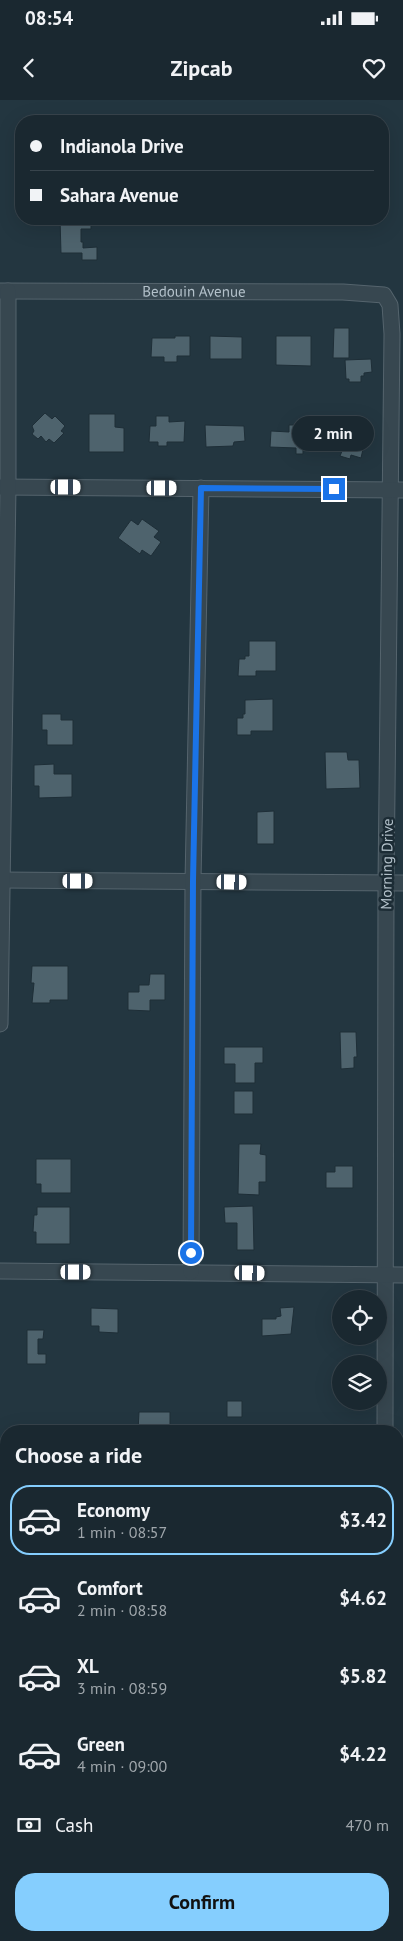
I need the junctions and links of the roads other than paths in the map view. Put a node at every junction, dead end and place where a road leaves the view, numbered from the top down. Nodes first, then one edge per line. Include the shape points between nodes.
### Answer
1 (4, 291) edge
2 (388, 298) joint
3 (4, 487) edge
4 (201, 488) junction
5 (397, 490) edge
6 (1, 880) edge
7 (193, 881) junction
8 (386, 883) junction
9 (403, 883) edge
10 (0, 1024) edge
11 (0, 1271) edge
12 (191, 1272) junction
13 (385, 1274) junction
14 (403, 1275) edge
15 (385, 1425) edge

1 - 2 street, Bedouin Avenue via 343,292
1 - 3 street
2 - 5 street, Morning Drive
3 - 4 street
3 - 6 street
4 - 5 street
4 - 7 street
5 - 8 street, Morning Drive
6 - 7 street
6 - 10 street
7 - 8 street
7 - 12 street
8 - 9 street
8 - 13 street, Morning Drive
11 - 12 street
12 - 13 street
13 - 14 street
13 - 15 street, Morning Drive

